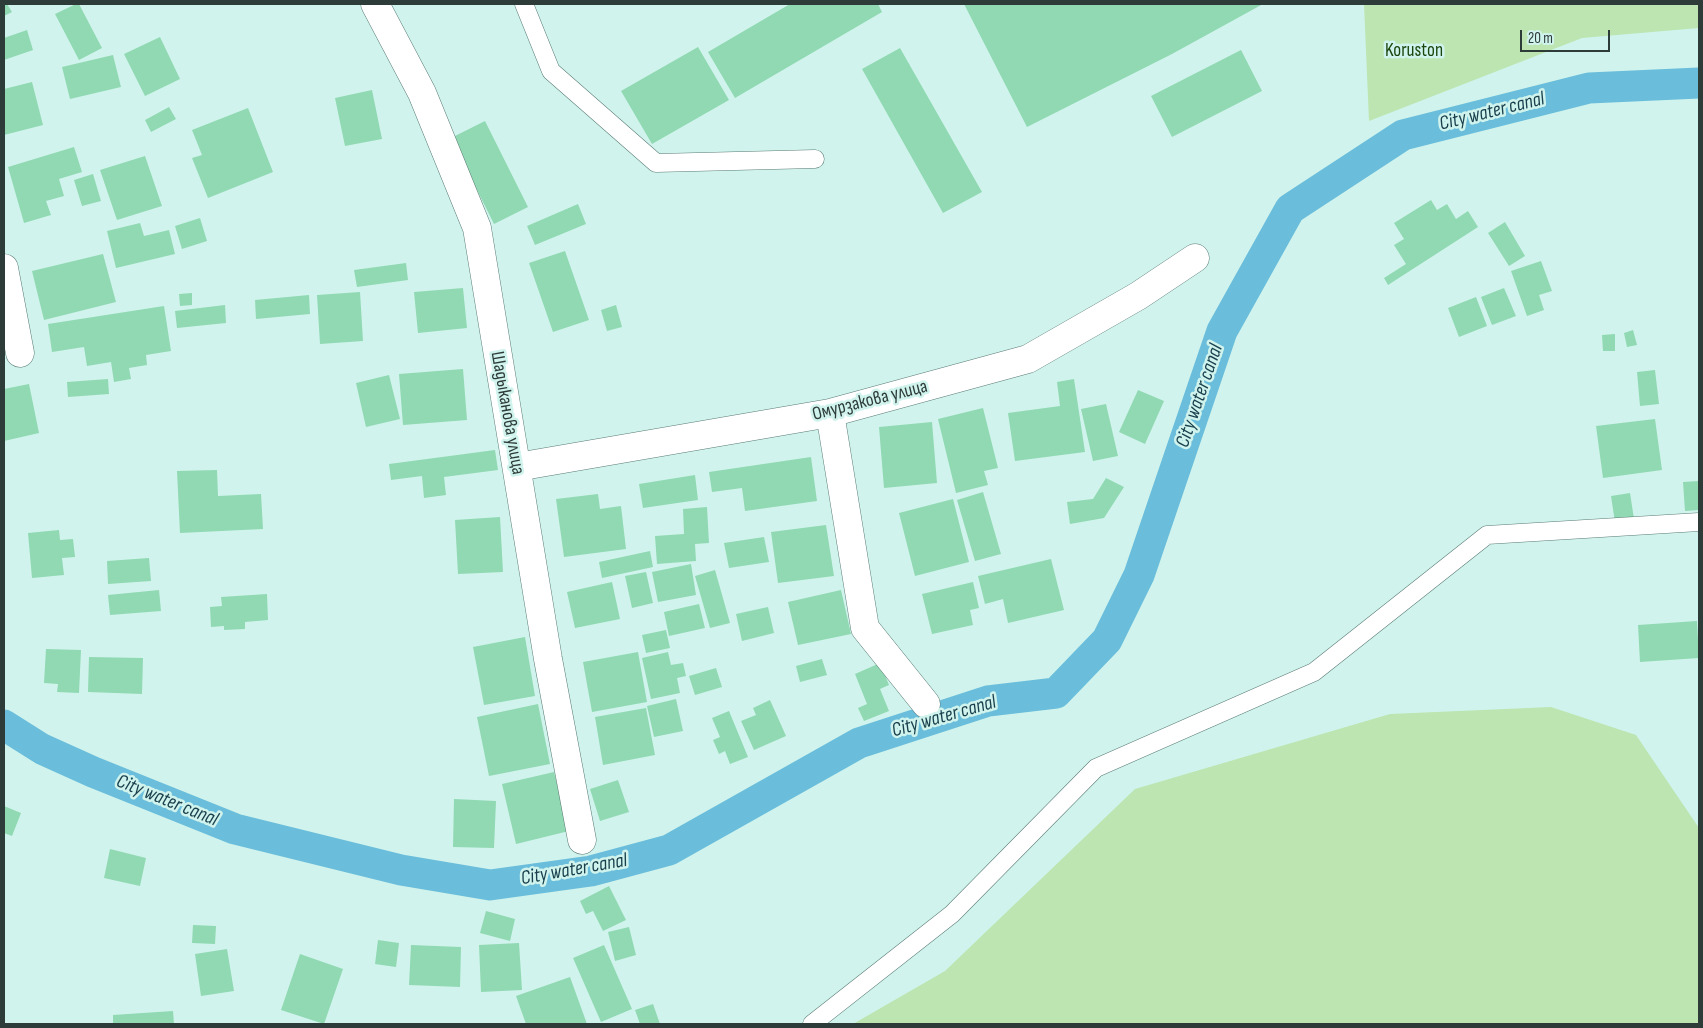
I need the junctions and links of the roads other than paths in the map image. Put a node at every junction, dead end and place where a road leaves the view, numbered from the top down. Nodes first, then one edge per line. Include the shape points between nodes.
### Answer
1 (375, 4) edge
2 (524, 4) edge
3 (815, 159) dead end
4 (1195, 258) dead end
5 (4, 268) edge
6 (20, 353) dead end
7 (830, 413) junction
8 (517, 467) junction
9 (1699, 522) edge
10 (926, 704) dead end
11 (582, 840) dead end
12 (812, 1024) edge

1 - 8 street, Шадыканова улица via 422,93 477,228
2 - 3 lane via 551,71 656,163
4 - 7 street, Омурзакова улица via 1138,296 1028,359
5 - 6 street
7 - 8 street, Омурзакова улица
7 - 10 street via 865,628
8 - 11 street, Шадыканова улица
9 - 12 lane via 1488,536 1314,672 1096,768 952,914

